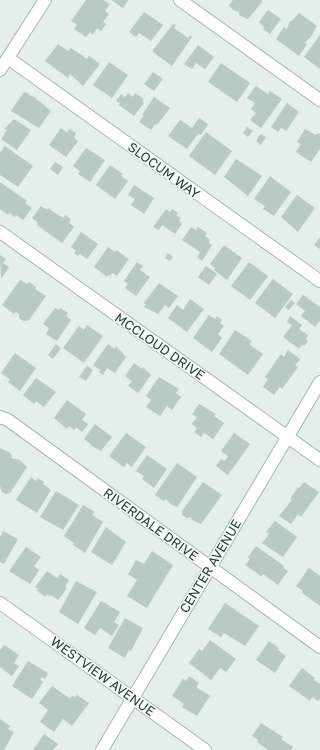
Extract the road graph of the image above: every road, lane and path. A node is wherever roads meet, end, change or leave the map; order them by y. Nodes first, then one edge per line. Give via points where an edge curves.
1 (45, 0) edge
2 (180, 0) edge
3 (8, 58) junction
4 (0, 70) edge
5 (320, 100) edge
6 (0, 232) edge
7 (320, 281) edge
8 (320, 382) edge
9 (0, 417) edge
10 (288, 436) junction
11 (320, 460) edge
12 (209, 566) junction
13 (0, 603) edge
14 (320, 647) edge
15 (133, 697) junction
16 (102, 750) edge
17 (205, 750) edge

1 - 3 street
2 - 5 street
3 - 4 street
3 - 7 street, SLOCUM WAY
6 - 10 street, MCCLOUD DRIVE
8 - 10 street, CENTER AVENUE
9 - 12 street, RIVERDALE DRIVE via 8,420
10 - 11 street, MCCLOUD DRIVE
10 - 12 street, CENTER AVENUE
12 - 14 street, RIVERDALE DRIVE
12 - 15 street, CENTER AVENUE
13 - 15 street, WESTVIEW AVENUE
15 - 16 street, CENTER AVENUE
15 - 17 street, WESTVIEW AVENUE

